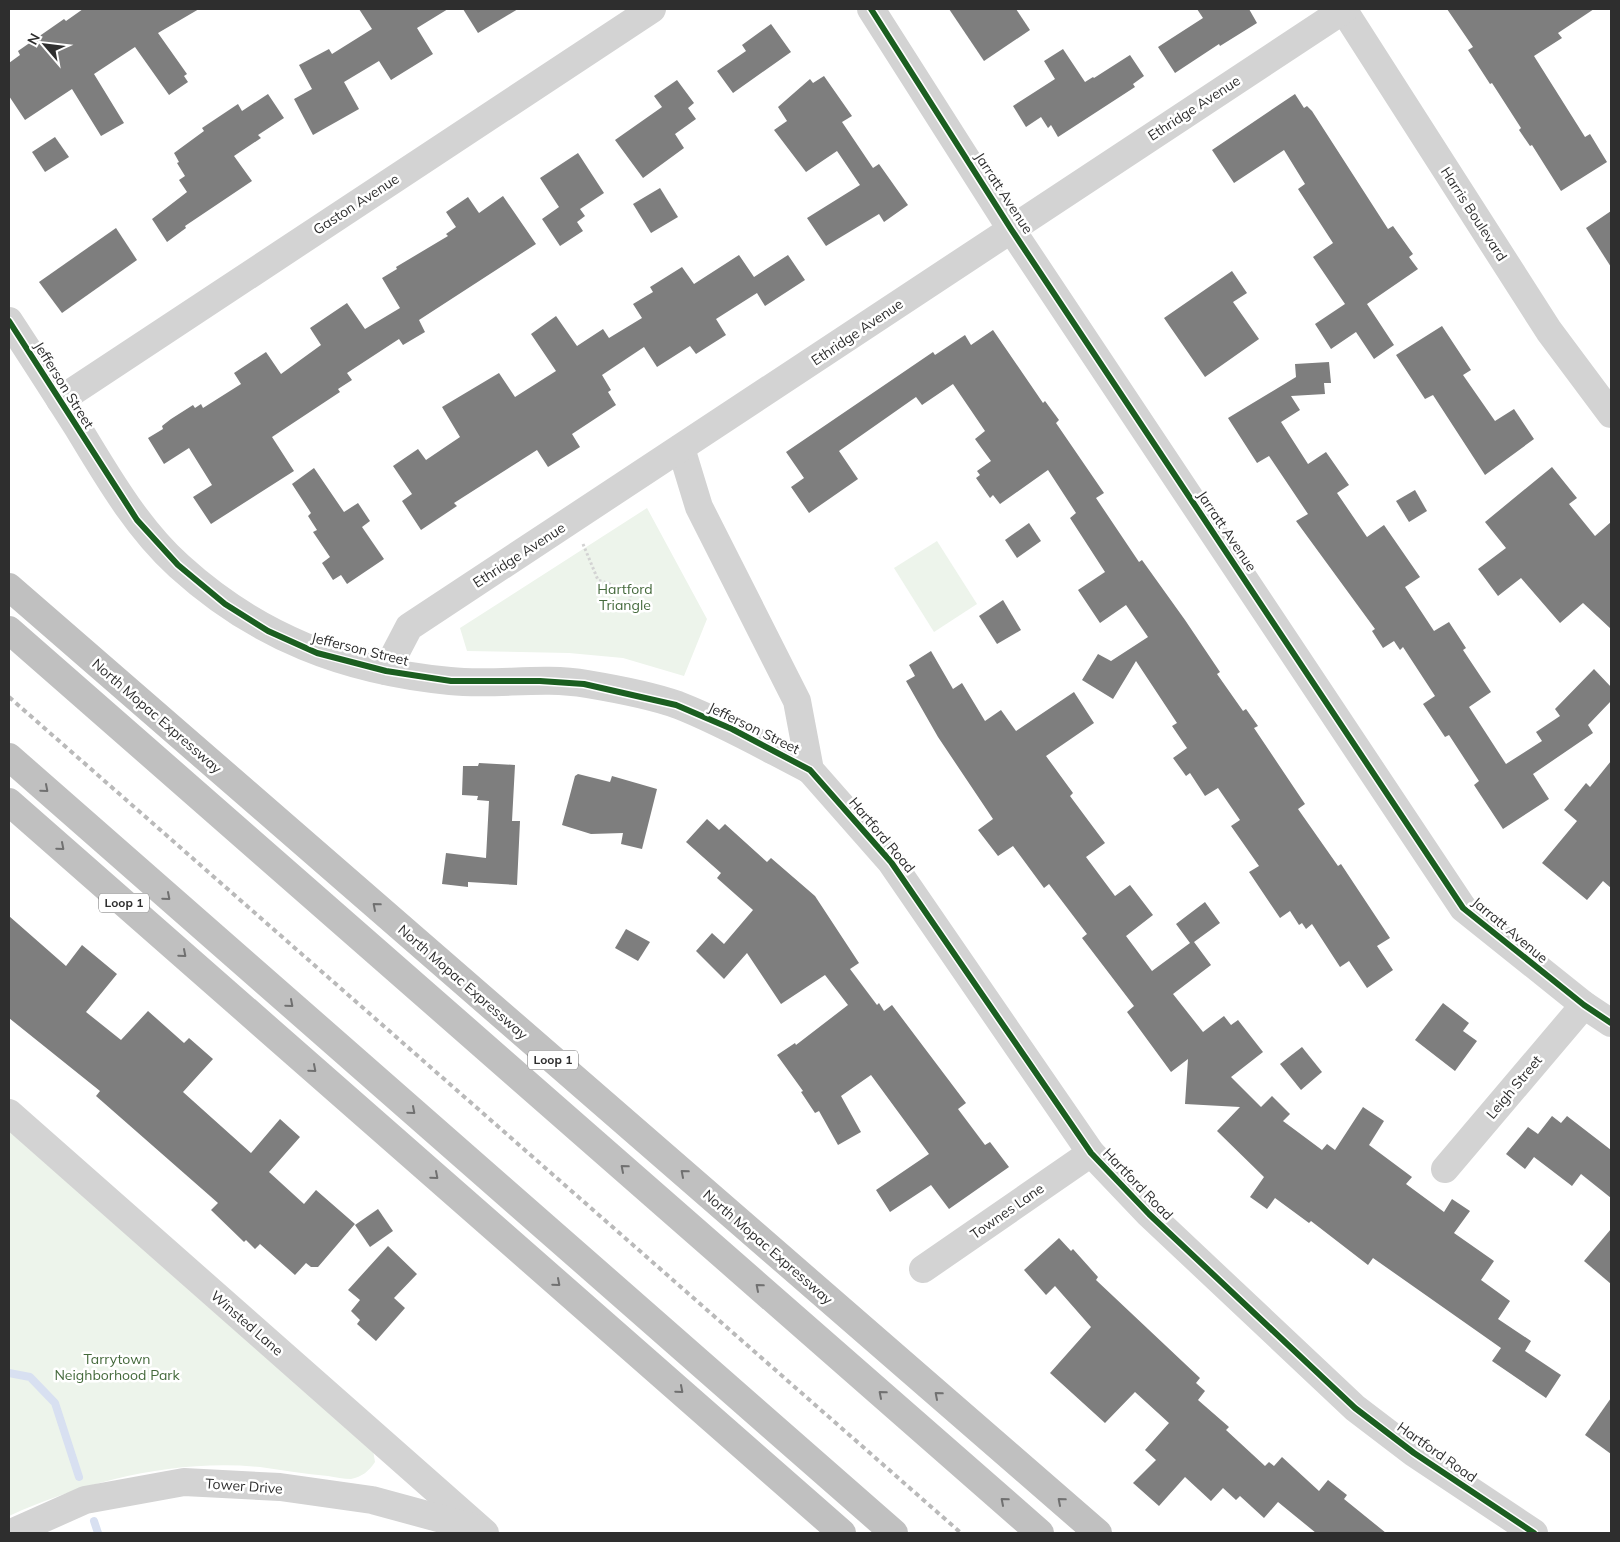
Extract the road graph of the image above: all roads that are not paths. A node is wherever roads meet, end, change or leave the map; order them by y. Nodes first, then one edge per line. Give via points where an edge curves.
1 (652, 9) edge
2 (870, 9) edge
3 (1344, 9) edge
4 (1011, 229) junction
5 (9, 321) edge
6 (60, 400) junction
7 (1611, 414) edge
8 (680, 448) junction
9 (9, 587) edge
10 (9, 630) edge
11 (386, 671) junction
12 (9, 757) edge
13 (810, 770) junction
14 (9, 802) edge
15 (1584, 1005) junction
16 (1611, 1023) edge
17 (9, 1113) edge
18 (1091, 1153) junction
19 (1445, 1169) dead end
20 (923, 1269) dead end
21 (483, 1532) edge
22 (11, 1533) edge
23 (842, 1533) edge
24 (894, 1533) edge
25 (1040, 1533) edge
26 (1098, 1533) edge
27 (1534, 1533) edge

1 - 6 street, Gaston Avenue
2 - 4 street, Jarratt Avenue
3 - 4 street, Ethridge Avenue
3 - 7 street, Harris Boulevard via 1549,330
4 - 8 street, Ethridge Avenue
4 - 15 street, Jarratt Avenue via 1463,908
5 - 6 street, Jefferson Street
6 - 11 street, Jefferson Street via 137,520 184,571 225,604 268,631 317,654
8 - 11 street, Ethridge Avenue via 410,627
8 - 13 street, Hartford Road via 698,507 796,701
26 -> 9 highway, North Mopac Expressway / Loop 1
25 -> 10 highway
11 - 13 street, Jefferson Street via 451,681 540,681 584,684 627,692 676,705 732,729
12 -> 24 highway
13 - 18 street, Hartford Road via 891,862
14 -> 23 highway, Loop 1
15 - 16 street, Jarratt Avenue
15 - 19 street, Leigh Street
17 - 21 street, Winsted Lane
18 - 20 street, Townes Lane
18 - 27 street, Hartford Road via 1149,1214 1355,1408 1414,1453
21 - 22 street, Tower Drive via 372,1500 280,1488 184,1482 85,1500

